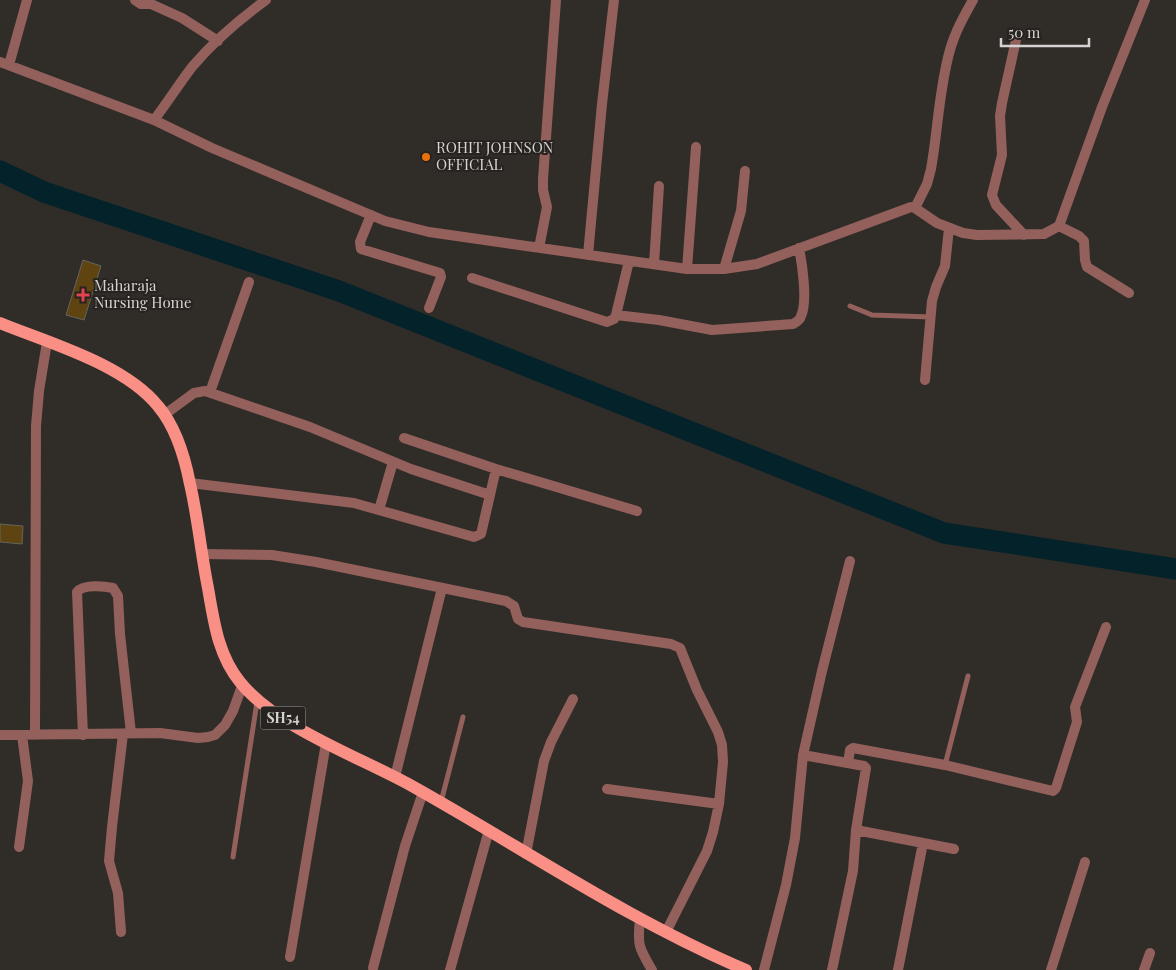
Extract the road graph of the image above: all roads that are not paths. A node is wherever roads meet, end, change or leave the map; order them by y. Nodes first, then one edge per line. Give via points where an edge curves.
1 (27, 0) edge
2 (135, 0) edge
3 (266, 0) edge
4 (556, 0) edge
5 (614, 0) edge
6 (973, 0) edge
7 (1145, 0) edge
8 (1016, 40) dead end
9 (218, 41) junction
10 (4, 64) edge
11 (154, 120) junction
12 (696, 147) dead end
13 (745, 171) dead end
14 (659, 186) dead end
15 (916, 208) junction
16 (370, 215) junction
17 (1059, 226) junction
18 (949, 228) junction
19 (1024, 235) junction
20 (539, 248) junction
21 (799, 248) junction
22 (588, 255) junction
23 (629, 261) junction
24 (654, 264) junction
25 (687, 269) junction
26 (724, 270) junction
27 (472, 278) dead end
28 (250, 282) dead end
29 (1129, 293) dead end
30 (850, 306) dead end
31 (429, 308) dead end
32 (616, 315) junction
33 (931, 317) junction
34 (0, 323) edge
35 (47, 342) junction
36 (924, 380) dead end
37 (210, 392) junction
38 (164, 415) junction
39 (404, 438) dead end
40 (393, 462) junction
41 (496, 469) junction
42 (190, 483) junction
43 (490, 494) junction
44 (379, 510) junction
45 (637, 511) dead end
46 (202, 554) junction
47 (850, 561) dead end
48 (442, 588) junction
49 (1106, 627) dead end
50 (968, 676) dead end
51 (242, 686) junction
52 (573, 698) dead end
53 (257, 699) junction
54 (462, 717) dead end
55 (127, 734) junction
56 (22, 735) junction
57 (35, 735) junction
58 (83, 735) junction
59 (0, 736) edge
60 (326, 743) junction
61 (804, 755) junction
62 (848, 763) junction
63 (945, 765) junction
64 (395, 776) junction
65 (607, 789) dead end
66 (423, 792) junction
67 (441, 802) junction
68 (719, 804) junction
69 (489, 830) junction
70 (856, 830) junction
71 (924, 843) junction
72 (18, 847) dead end
73 (954, 849) dead end
74 (526, 854) junction
75 (233, 857) dead end
76 (1085, 862) dead end
77 (640, 920) junction
78 (121, 932) dead end
79 (666, 932) junction
80 (1150, 953) dead end
81 (290, 957) dead end
82 (373, 968) dead end
83 (649, 969) edge
84 (450, 970) edge
85 (746, 970) edge
86 (764, 970) edge
87 (832, 970) edge
88 (898, 970) edge
89 (1051, 970) edge
90 (1144, 970) edge

1 - 10 street
2 - 9 street via 182,18
3 - 9 street
4 - 20 street via 542,185 547,207
5 - 22 street
6 - 15 street via 950,50 931,169
7 - 17 street
8 - 19 street via 1002,103 1002,155 992,195 996,206
9 - 11 street via 192,67
10 - 11 street
11 - 16 street
12 - 25 street
13 - 26 street via 741,211
14 - 24 street
15 - 18 street
15 - 21 street via 906,208
16 - 20 street via 429,232
16 - 31 street via 360,242 361,249 440,273
17 - 19 street via 1044,234
17 - 29 street via 1084,241 1087,267
18 - 19 street via 977,235
18 - 33 street via 945,266 934,294
20 - 22 street
21 - 26 street via 757,264
21 - 32 street via 803,271 803,311 793,324 712,330
22 - 23 street
23 - 24 street
23 - 32 street
24 - 25 street
25 - 26 street
27 - 32 street via 604,322 612,321
28 - 37 street
30 - 33 lane via 872,315
33 - 36 street
34 - 35 main road, SH54
35 - 38 main road, SH54 via 125,378 146,393
35 - 57 street via 36,426
37 - 38 street via 194,393
37 - 40 street via 310,427
38 - 42 main road, SH54 via 183,456
39 - 41 street
40 - 43 street
40 - 44 street
41 - 43 street
41 - 45 street
42 - 44 street via 354,503
42 - 46 main road, SH54
43 - 44 street via 481,534 474,537
46 - 48 street via 272,556 316,562
46 - 51 main road, SH54 via 222,654
47 - 61 street
48 - 64 street
48 - 68 street via 506,601 514,606 518,619 523,622 680,648 722,745
49 - 63 street via 1075,707 1076,722 1054,791
50 - 63 lane
51 - 53 main road, SH54
51 - 55 street via 233,711 215,735 198,738 160,733
52 - 74 street via 544,761
53 - 60 main road, SH54
53 - 75 lane
54 - 67 lane
55 - 58 street
55 - 58 street via 118,596 113,588 104,586 82,588 78,592
55 - 78 street via 109,860 118,893
56 - 57 street
56 - 59 street
56 - 72 street via 28,781
57 - 58 street
60 - 64 main road, SH54
60 - 81 street
61 - 62 street
61 - 86 street via 795,838
62 - 63 street via 853,748
62 - 70 street via 866,768
64 - 66 main road, SH54
65 - 68 street
66 - 67 main road, SH54
66 - 82 street via 405,846
67 - 69 main road, SH54
68 - 79 street via 707,851
69 - 74 main road, SH54
69 - 84 street
70 - 71 street
70 - 87 street via 850,888
71 - 73 street
71 - 88 street
74 - 77 main road, SH54
76 - 89 street
77 - 79 main road, SH54
77 - 83 street via 640,949
79 - 85 main road, SH54
80 - 90 street

